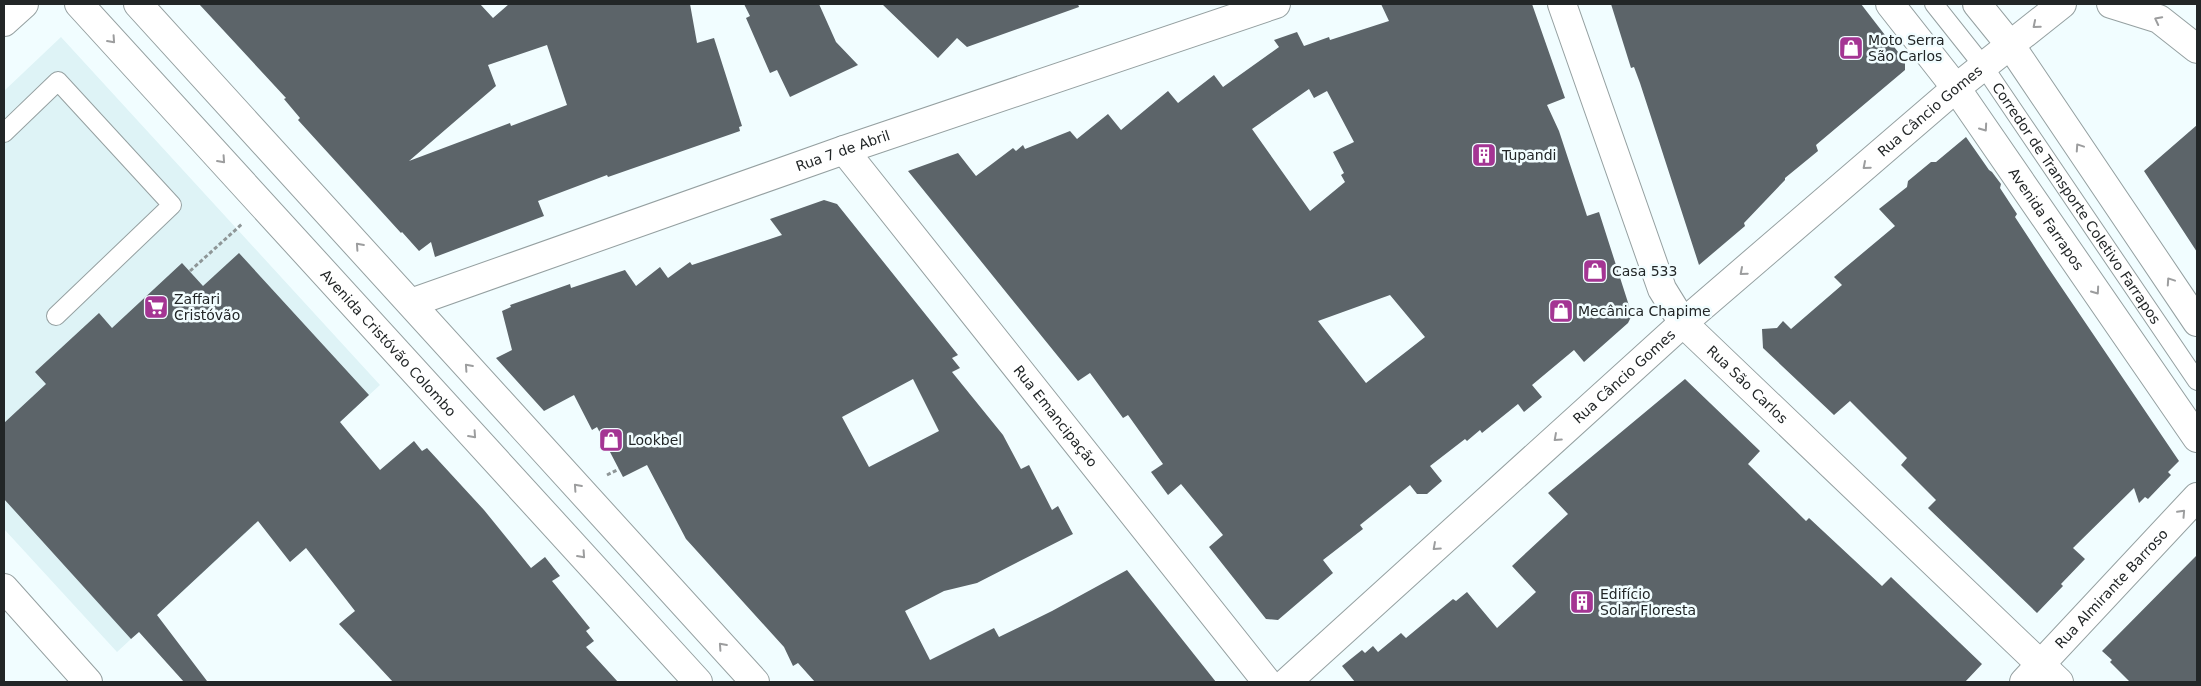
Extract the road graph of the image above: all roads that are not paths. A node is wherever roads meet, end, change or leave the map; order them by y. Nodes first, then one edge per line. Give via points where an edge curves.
1 (24, 4) edge
2 (80, 4) edge
3 (138, 4) edge
4 (1276, 4) edge
5 (1562, 4) edge
6 (1890, 4) edge
7 (1934, 4) edge
8 (1977, 4) edge
9 (2062, 4) edge
10 (2111, 4) edge
11 (4, 22) edge
12 (2011, 46) junction
13 (2197, 48) edge
14 (1984, 67) junction
15 (1956, 88) junction
16 (4, 133) edge
17 (844, 150) junction
18 (411, 303) junction
19 (56, 316) dead end
20 (2197, 322) edge
21 (1683, 323) junction
22 (2197, 381) edge
23 (2197, 438) edge
24 (2197, 497) edge
25 (4, 588) edge
26 (2042, 676) edge
27 (88, 682) edge
28 (698, 682) edge
29 (754, 682) edge
30 (1268, 682) edge
31 (1287, 682) edge

1 - 11 street
2 -> 28 street, Avenida Cristóvão Colombo
18 -> 3 street
4 - 17 street, Rua 7 de Abril
5 - 21 street, Rua São Carlos via 1662,289
6 - 15 street, Avenida Farrapos
7 - 14 lane, Corredor de Transporte Coletivo Farrapos
8 - 12 street
9 -> 12 street, Rua Câncio Gomes
13 -> 10 street via 2159,19
12 - 14 street, Rua Câncio Gomes
20 -> 12 street
14 - 15 street, Rua Câncio Gomes
14 - 22 lane, Corredor de Transporte Coletivo Farrapos
15 -> 21 street, Rua Câncio Gomes
15 -> 23 street, Avenida Farrapos
16 - 19 lane via 58,81 172,205
17 - 18 street, Rua 7 de Abril
17 - 30 street, Rua Emancipação
29 -> 18 street
21 - 26 street, Rua São Carlos
21 -> 31 street, Rua Câncio Gomes
26 -> 24 street, Rua Almirante Barroso
25 - 27 street

